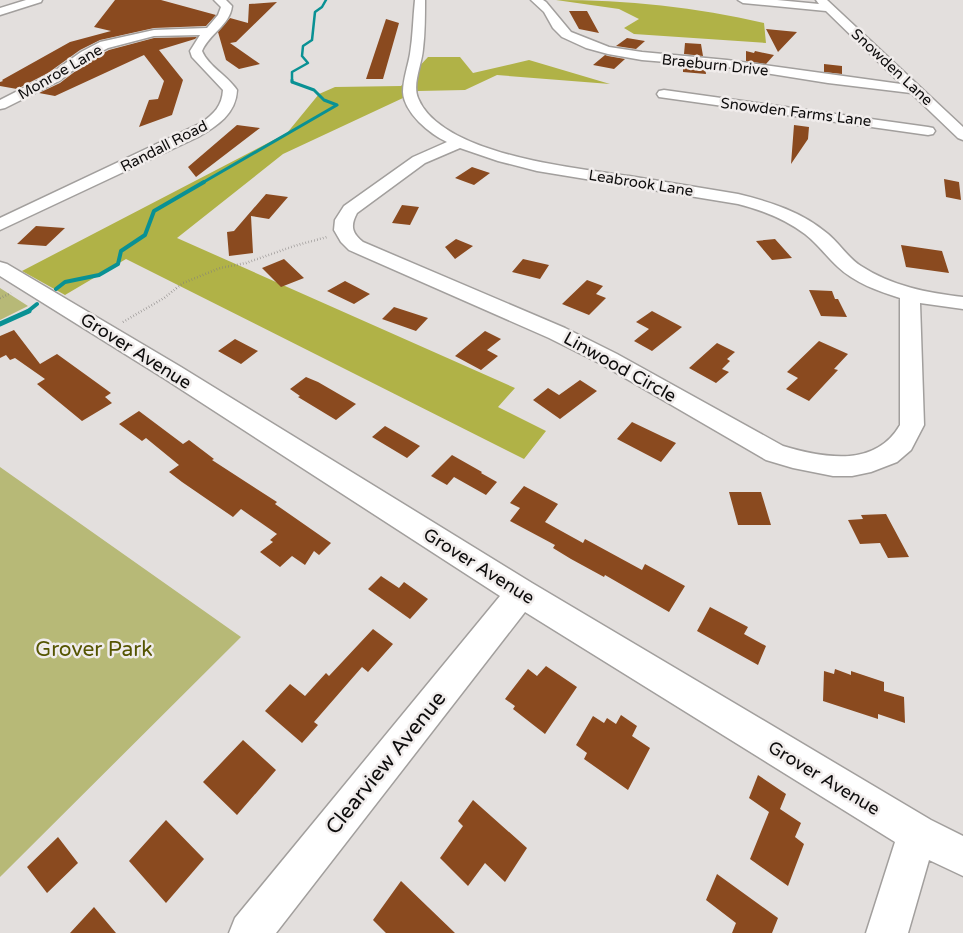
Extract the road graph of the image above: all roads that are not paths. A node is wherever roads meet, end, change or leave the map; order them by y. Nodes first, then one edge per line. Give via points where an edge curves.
1 (37, 0) edge
2 (219, 0) edge
3 (420, 0) edge
4 (536, 0) edge
5 (743, 0) edge
6 (825, 4) edge
7 (0, 12) edge
8 (209, 30) junction
9 (915, 88) junction
10 (664, 94) dead end
11 (0, 105) edge
12 (960, 130) edge
13 (928, 131) dead end
14 (460, 142) junction
15 (0, 224) edge
16 (0, 268) edge
17 (910, 295) junction
18 (963, 303) edge
19 (521, 593) junction
20 (916, 834) junction
21 (963, 856) edge
22 (250, 933) edge
23 (887, 933) edge

1 - 7 street
2 - 8 street, Randall Road via 227,10
3 - 14 street, Leabrook Lane via 418,48 410,92 416,108 433,126
4 - 9 street, Braeburn Drive via 550,11 562,32 613,52
5 - 6 street
6 - 9 street, Snowden Lane
8 - 11 street, Monroe Lane via 154,33 104,45 54,78
8 - 15 street, Randall Road via 198,44 197,56 226,83 230,97 216,119 193,134
9 - 12 street, Snowden Lane
10 - 13 street, Snowden Farms Lane
14 - 17 street, Leabrook Lane via 532,166 766,206 810,228 853,270
14 - 17 street, Linwood Circle via 418,160 350,210 342,226 348,239 356,246 557,333 775,453 798,461 844,466 864,464 883,458 908,437 912,425
16 - 19 street, Grover Avenue
17 - 18 street, Leabrook Lane
19 - 20 street, Grover Avenue
19 - 22 street, Clearview Avenue
20 - 21 street, Grover Avenue
20 - 23 street

